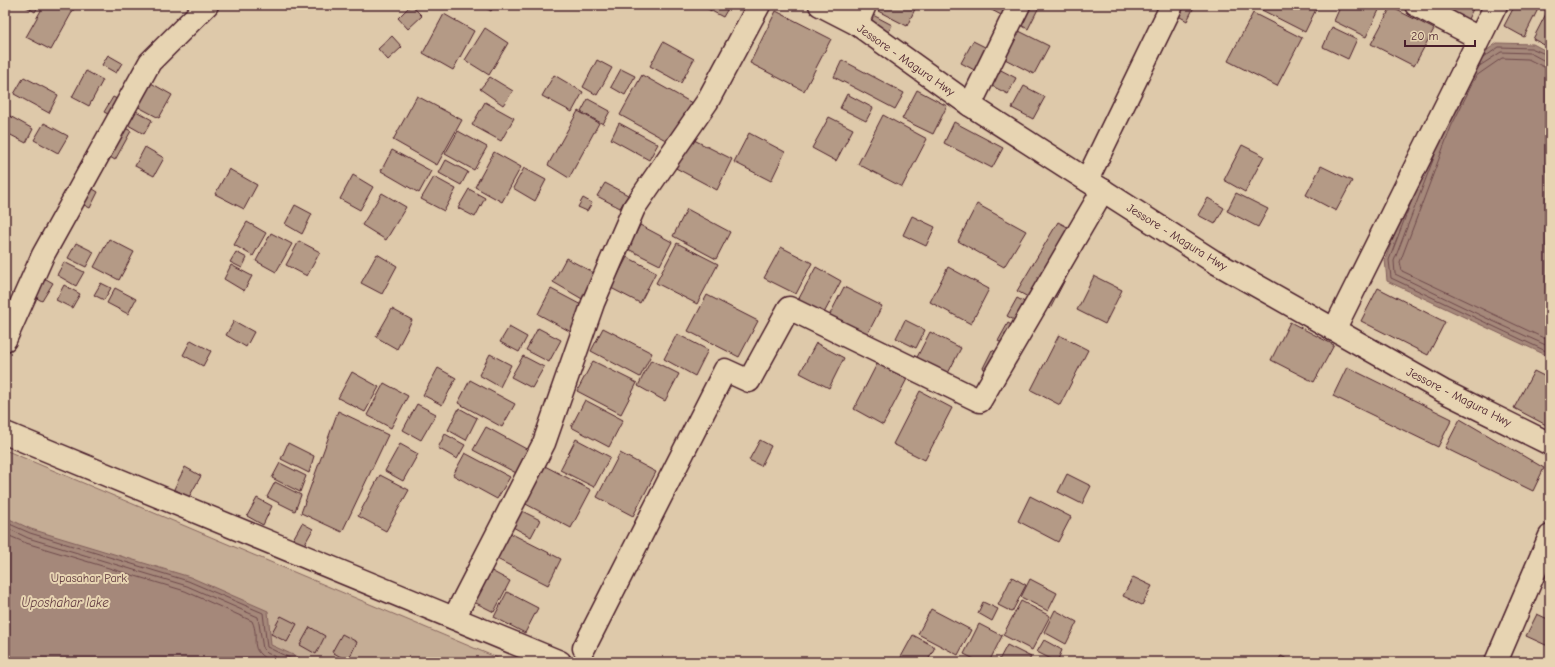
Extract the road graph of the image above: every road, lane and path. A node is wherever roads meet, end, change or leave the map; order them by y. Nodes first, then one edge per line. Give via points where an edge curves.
1 (207, 5) edge
2 (759, 5) edge
3 (820, 5) edge
4 (1019, 5) edge
5 (1172, 5) edge
6 (1416, 5) edge
7 (1496, 5) edge
8 (861, 15) edge
9 (1479, 38) junction
10 (970, 105) junction
11 (1095, 185) junction
12 (1334, 330) junction
13 (5, 340) edge
14 (5, 433) edge
15 (1550, 444) edge
16 (1550, 536) edge
17 (454, 618) junction
18 (584, 648) dead end
19 (560, 662) edge
20 (1496, 662) edge

1 - 13 main road via 150,62 43,255
2 - 17 main road via 707,102 634,208 593,303 544,442
3 - 8 main road, Jessore - Magura Hwy
4 - 10 main road
5 - 11 main road
6 - 9 main road
7 - 9 main road
8 - 10 main road, Jessore - Magura Hwy
9 - 12 main road
10 - 11 main road, Jessore - Magura Hwy
11 - 12 main road, Jessore - Magura Hwy via 1213,261
11 - 18 main road via 980,400 789,308 749,381 726,370
12 - 15 main road, Jessore - Magura Hwy
14 - 17 main road
16 - 20 main road
17 - 19 main road

